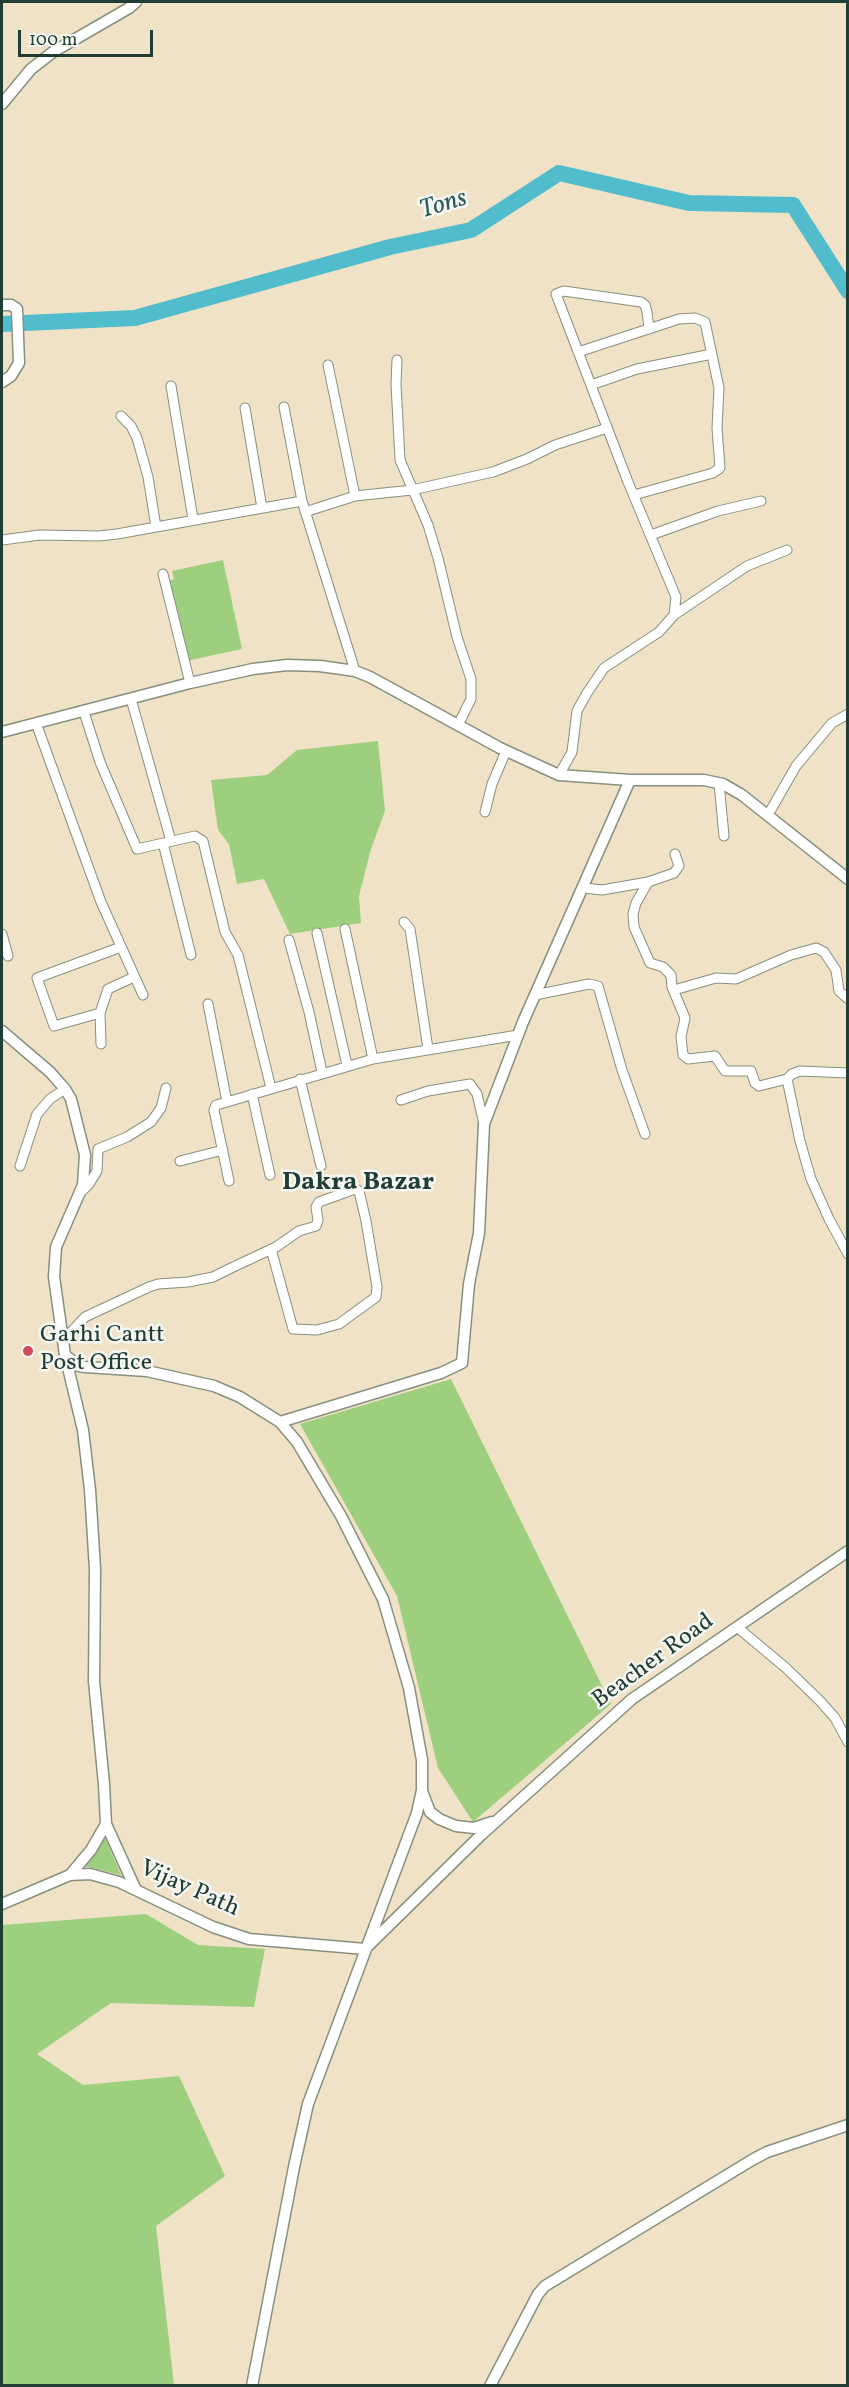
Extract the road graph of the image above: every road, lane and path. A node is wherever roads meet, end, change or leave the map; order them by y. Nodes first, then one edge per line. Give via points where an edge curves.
1 (136, 2) edge
2 (2, 104) edge
3 (2, 305) edge
4 (649, 330) junction
5 (578, 352) junction
6 (712, 354) junction
7 (397, 360) dead end
8 (328, 365) dead end
9 (2, 382) edge
10 (591, 385) junction
11 (171, 386) dead end
12 (284, 407) dead end
13 (245, 408) dead end
14 (121, 416) dead end
15 (607, 428) junction
16 (412, 490) junction
17 (634, 495) junction
18 (355, 496) junction
19 (302, 501) junction
20 (761, 501) dead end
21 (262, 508) junction
22 (305, 512) junction
23 (193, 519) junction
24 (156, 527) junction
25 (651, 535) junction
26 (2, 540) edge
27 (787, 550) dead end
28 (163, 574) dead end
29 (674, 615) junction
30 (355, 672) junction
31 (190, 683) junction
32 (131, 699) junction
33 (84, 712) junction
34 (848, 714) edge
35 (36, 723) junction
36 (458, 725) junction
37 (2, 732) edge
38 (506, 750) junction
39 (559, 775) junction
40 (630, 780) junction
41 (719, 783) junction
42 (485, 812) dead end
43 (768, 815) junction
44 (724, 836) dead end
45 (167, 842) junction
46 (675, 854) dead end
47 (848, 879) edge
48 (648, 882) junction
49 (584, 888) junction
50 (404, 922) dead end
51 (345, 929) dead end
52 (317, 933) dead end
53 (2, 934) edge
54 (289, 940) dead end
55 (121, 946) junction
56 (191, 955) dead end
57 (8, 956) dead end
58 (134, 977) junction
59 (674, 990) junction
60 (142, 995) dead end
61 (535, 995) junction
62 (848, 999) edge
63 (208, 1004) dead end
64 (100, 1013) junction
65 (2, 1031) edge
66 (518, 1035) junction
67 (101, 1044) dead end
68 (428, 1049) junction
69 (374, 1059) junction
70 (346, 1065) junction
71 (322, 1072) junction
72 (848, 1073) edge
73 (300, 1079) junction
74 (787, 1079) junction
75 (166, 1088) dead end
76 (271, 1088) junction
77 (65, 1089) junction
78 (252, 1094) junction
79 (401, 1100) dead end
80 (226, 1102) junction
81 (484, 1124) junction
82 (645, 1134) dead end
83 (222, 1150) junction
84 (180, 1161) dead end
85 (20, 1166) dead end
86 (321, 1166) dead end
87 (270, 1175) dead end
88 (229, 1181) dead end
89 (79, 1195) junction
90 (271, 1249) junction
91 (848, 1254) edge
92 (63, 1341) junction
93 (65, 1355) junction
94 (280, 1422) junction
95 (848, 1551) edge
96 (737, 1627) junction
97 (848, 1742) edge
98 (422, 1790) junction
99 (496, 1821) junction
100 (106, 1824) junction
101 (70, 1875) junction
102 (136, 1890) junction
103 (2, 1904) edge
104 (365, 1949) junction
105 (848, 2125) edge
106 (252, 2385) edge
107 (490, 2385) edge

1 - 2 street via 30,69
3 - 9 street via 15,307 18,313 20,363
4 - 5 street
4 - 5 street via 645,305 641,302 558,292 557,299
4 - 6 street via 688,318 700,320 705,322
5 - 10 street
6 - 10 street via 637,369
6 - 17 street via 720,388 720,468
7 - 16 street via 400,460
8 - 18 street
10 - 15 street
11 - 23 street
12 - 19 street
13 - 21 street
14 - 24 street via 137,438
15 - 16 street via 493,472
15 - 17 street
16 - 18 street
16 - 36 street via 431,536 471,679 471,699
17 - 25 street
18 - 22 street
19 - 21 street
19 - 22 street
20 - 25 street via 718,511
21 - 23 street
22 - 30 street
23 - 24 street
24 - 26 street via 99,536 40,535
25 - 29 street via 675,590
27 - 29 street via 747,566
28 - 31 street
29 - 39 street via 652,638 604,668 577,711 572,752
30 - 31 street via 287,665
30 - 36 street
31 - 32 street
32 - 33 street
32 - 45 street
33 - 35 street
33 - 45 street via 134,845 143,849
34 - 43 street via 832,723 796,766
35 - 37 street
35 - 55 street via 101,902
36 - 38 street
38 - 39 street
38 - 42 street
39 - 40 street
40 - 41 street
40 - 49 street
41 - 43 street
41 - 44 street
43 - 47 street
45 - 56 street
45 - 76 street via 195,836 205,845 225,932 238,955
46 - 48 street via 677,872
48 - 49 street via 602,890
48 - 59 street via 636,903 634,927 650,963 668,970
49 - 61 street
50 - 68 street via 410,928
51 - 69 street
52 - 70 street
53 - 57 street
54 - 71 street
55 - 58 street
55 - 64 street via 37,978 54,1026
58 - 60 street
58 - 64 street via 108,989
59 - 62 street via 716,978 736,979 816,948 824,952 836,970 839,991
59 - 74 street via 685,1018 681,1037 685,1057 715,1056 725,1071 751,1071 759,1086
61 - 66 street
61 - 82 street via 589,984 598,986
63 - 80 street
64 - 67 street
65 - 77 street
66 - 68 street
66 - 81 street
68 - 69 street
69 - 70 street
70 - 71 street
71 - 73 street
72 - 74 street via 800,1071
73 - 76 street
73 - 86 street
74 - 91 street via 811,1179
75 - 89 street via 161,1108 151,1122 98,1149 97,1171
76 - 78 street
77 - 85 street via 37,1114
77 - 89 street via 85,1155
78 - 80 street
78 - 87 street
79 - 81 street via 428,1090 470,1084 477,1094
80 - 83 street via 216,1105 214,1110
81 - 94 street via 479,1233 469,1284 462,1363
83 - 84 street
83 - 88 street
89 - 92 street via 56,1247 54,1277
90 - 90 street via 299,1230 316,1226 319,1202 357,1189 366,1221 376,1297 339,1324 317,1330 293,1329
90 - 92 street via 213,1277 149,1287 85,1317
92 - 93 street
93 - 94 street via 79,1366 147,1371 214,1386
93 - 100 street via 83,1430 90,1490 95,1569 94,1681
94 - 98 street via 297,1442 341,1516 383,1599 409,1688 422,1760
95 - 96 street, Beacher Road
96 - 97 street via 820,1701
96 - 99 street, Beacher Road via 632,1699
98 - 99 street via 430,1812 439,1819 474,1828
98 - 104 street via 417,1813
99 - 104 street, Beacher Road
100 - 101 street
100 - 102 street
101 - 102 street, Vijay Path via 90,1874
101 - 103 street, Vijay Path
102 - 104 street, Vijay Path via 213,1927 249,1939
104 - 106 street via 308,2104
105 - 107 street via 752,2160 545,2286

